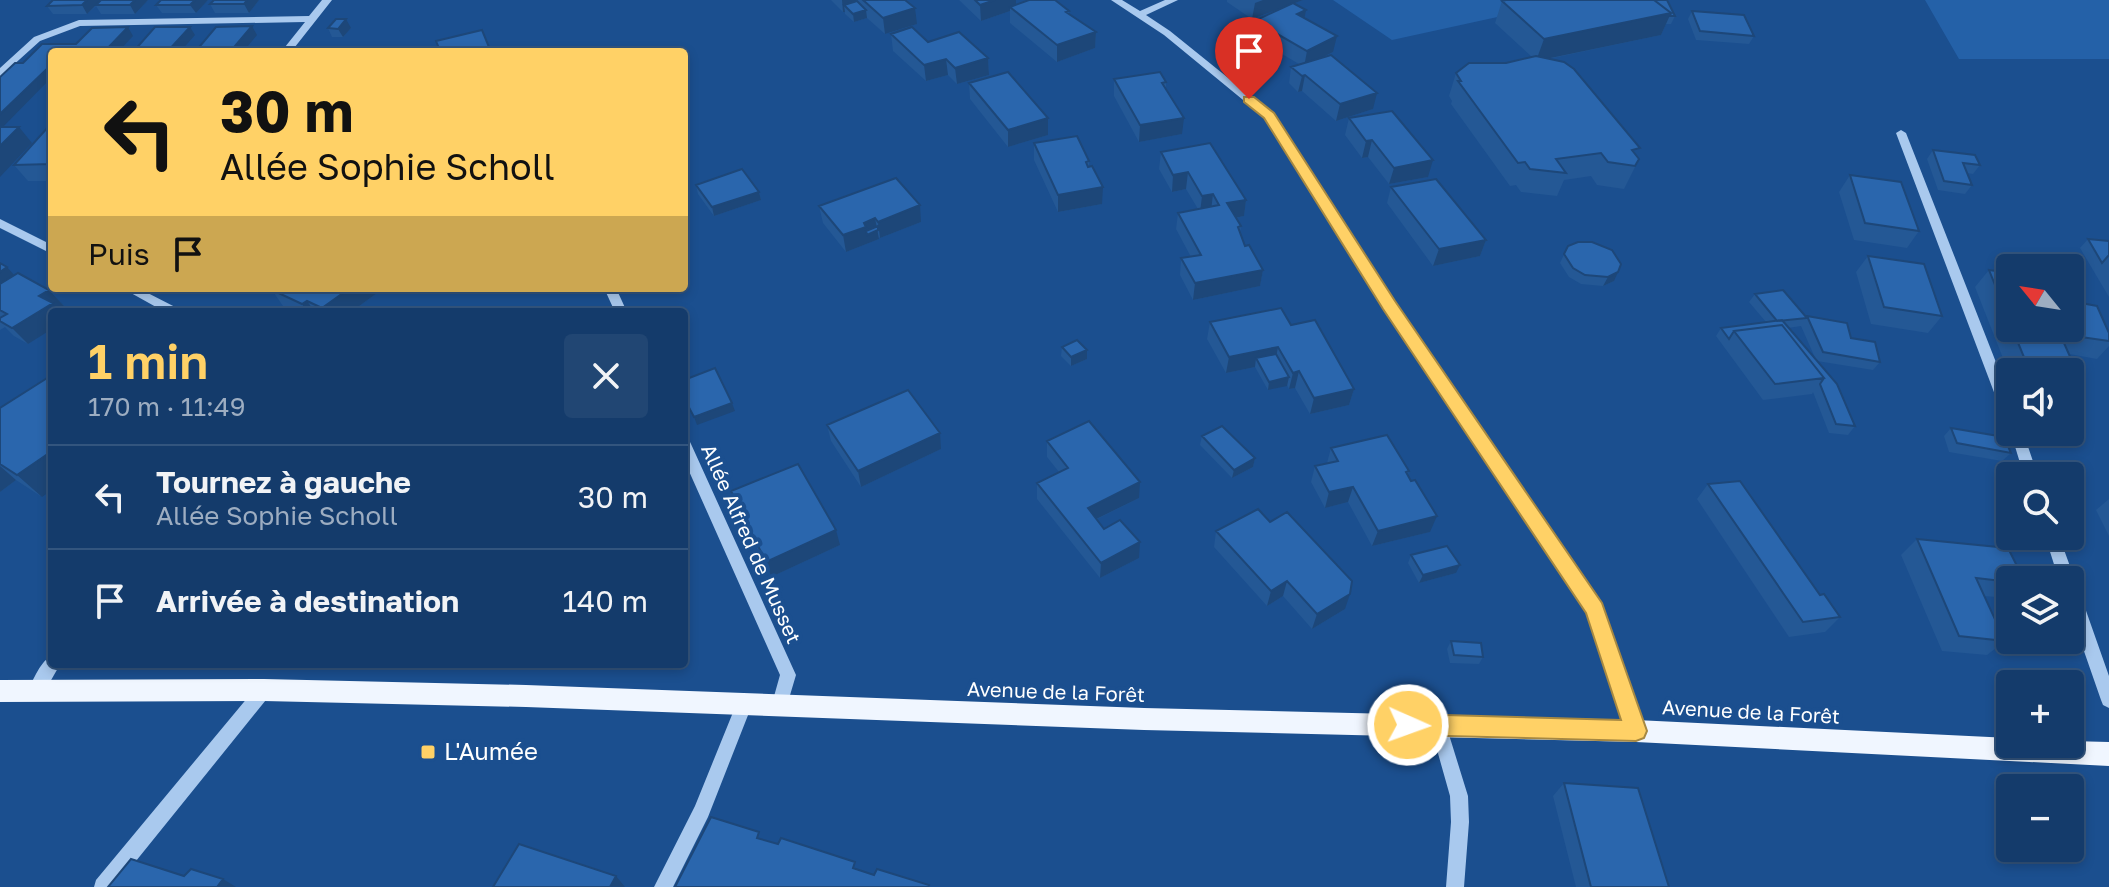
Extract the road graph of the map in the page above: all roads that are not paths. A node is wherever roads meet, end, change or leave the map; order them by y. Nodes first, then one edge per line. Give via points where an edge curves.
1 (327, 0) edge
2 (1116, 0) edge
3 (1173, 0) edge
4 (1139, 15) junction
5 (311, 19) junction
6 (289, 48) edge
7 (0, 74) edge
8 (1901, 133) dead end
9 (0, 223) edge
10 (48, 248) edge
11 (136, 292) edge
12 (167, 308) edge
13 (1996, 380) edge
14 (688, 453) edge
15 (2084, 628) edge
16 (49, 668) edge
17 (264, 690) junction
18 (0, 691) edge
19 (36, 691) junction
20 (2109, 700) edge
21 (744, 705) junction
22 (779, 707) junction
23 (1438, 725) junction
24 (1636, 731) junction
25 (2109, 754) edge
26 (103, 887) edge
27 (663, 887) edge
28 (1455, 887) edge

1 - 5 street
2 - 4 street
3 - 4 street
4 - 24 street via 1269,116 1389,305 1595,609
5 - 6 street
5 - 7 street via 79,23 37,39
8 - 13 street
9 - 10 street
11 - 12 street
14 - 22 street, Allée Alfred de Musset via 788,675
15 - 20 street
16 - 19 street
17 - 19 main road, Avenue de la Forêt
17 - 21 main road, Avenue de la Forêt
17 - 26 street
18 - 19 main road, Avenue de la Forêt
21 - 22 main road, Avenue de la Forêt
21 - 27 street via 702,811
22 - 23 main road, Avenue de la Forêt
23 - 24 main road, Avenue de la Forêt
23 - 28 street via 1459,796
24 - 25 main road, Avenue de la Forêt

